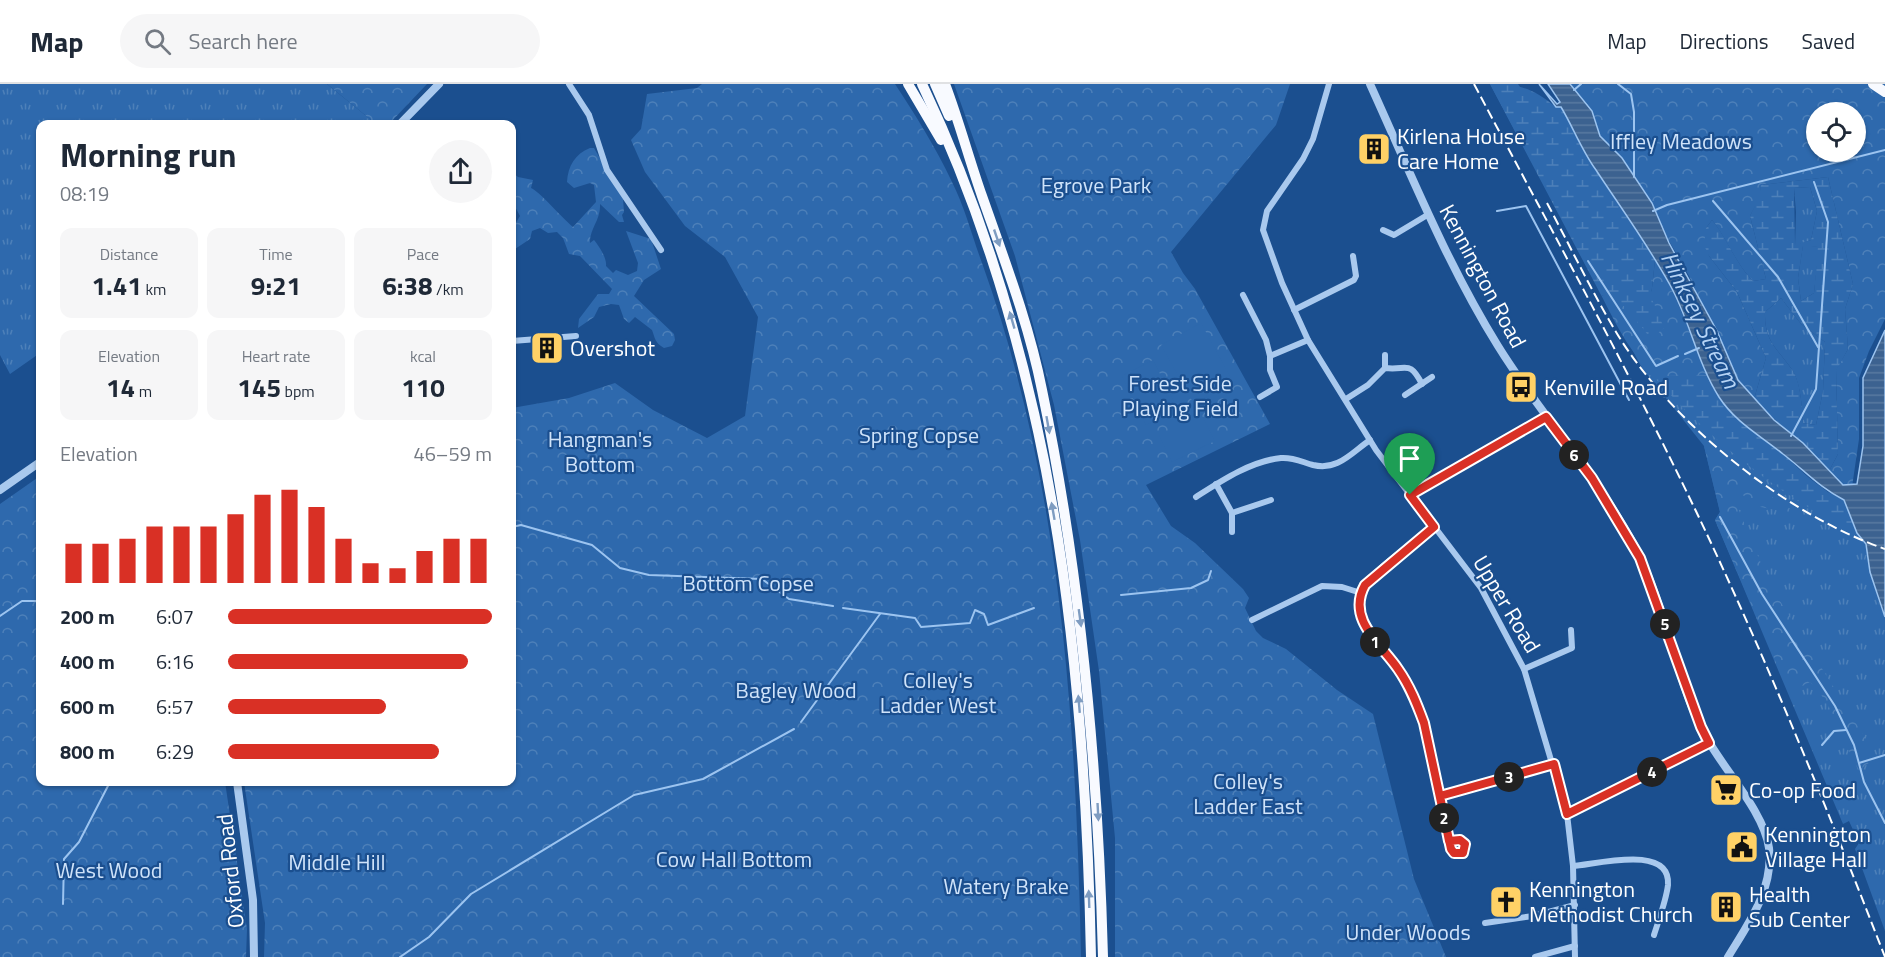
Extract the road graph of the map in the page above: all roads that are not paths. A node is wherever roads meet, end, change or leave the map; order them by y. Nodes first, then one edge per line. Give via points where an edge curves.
1 (440, 84) edge
2 (569, 84) edge
3 (908, 84) edge
4 (922, 84) edge
5 (934, 84) edge
6 (945, 84) edge
7 (1329, 84) edge
8 (1370, 84) edge
9 (1873, 84) edge
10 (1885, 92) edge
11 (404, 120) edge
12 (978, 182) junction
13 (966, 184) junction
14 (1430, 214) junction
15 (1383, 230) dead end
16 (661, 250) dead end
17 (1353, 256) dead end
18 (1243, 296) dead end
19 (1294, 310) junction
20 (576, 336) dead end
21 (1308, 340) junction
22 (516, 341) edge
23 (1385, 355) dead end
24 (1270, 356) junction
25 (1385, 368) junction
26 (1432, 377) dead end
27 (1422, 384) junction
28 (1405, 395) dead end
29 (1260, 397) dead end
30 (1346, 399) junction
31 (1546, 417) junction
32 (1370, 440) junction
33 (36, 465) edge
34 (1216, 484) junction
35 (0, 490) edge
36 (1410, 495) junction
37 (1196, 497) dead end
38 (1271, 500) dead end
39 (1232, 513) junction
40 (1434, 527) junction
41 (1232, 532) dead end
42 (1360, 593) junction
43 (1252, 620) dead end
44 (1572, 630) dead end
45 (1524, 669) junction
46 (1709, 743) junction
47 (1554, 764) junction
48 (238, 786) edge
49 (1440, 796) junction
50 (1567, 814) junction
51 (1449, 841) dead end
52 (1573, 866) junction
53 (1575, 905) junction
54 (1485, 923) dead end
55 (1654, 935) dead end
56 (1575, 946) junction
57 (254, 957) edge
58 (1091, 957) edge
59 (1102, 957) edge
60 (1535, 957) edge
61 (1575, 957) edge
62 (1728, 957) edge

1 - 11 street
2 - 16 street via 589,115 607,170
3 - 13 highway
4 - 13 highway
5 - 12 highway
6 - 12 highway
7 - 19 street, Upper Road via 1308,149 1263,219 1273,260
8 - 14 street, Kennington Road
9 - 10 highway
12 -> 59 highway via 1013,284 1042,389 1072,564 1091,717
58 -> 13 highway via 1080,706 1062,565 1031,391 995,264
14 - 15 street via 1394,235
14 - 31 street, Kennington Road via 1481,319
17 - 19 street via 1354,280
18 - 24 street
19 - 21 street, Upper Road
20 - 22 street
21 - 24 street
21 - 30 street, Upper Road
23 - 25 street
24 - 29 street via 1270,370 1277,387
25 - 27 street via 1409,367
25 - 30 street
26 - 27 street
27 - 28 street
30 - 32 street, Upper Road
31 - 36 street
31 - 46 street, Kennington Road via 1592,478 1640,558
32 - 34 street via 1344,462 1332,466 1281,458
32 - 36 street, Upper Road
33 - 35 street
34 - 37 street
34 - 39 street
36 - 40 street, Upper Road
38 - 39 street
39 - 41 street
40 - 42 street via 1372,577
40 - 45 street, Upper Road via 1481,588
42 - 43 street via 1322,586
42 - 49 street via 1365,626 1397,668 1417,703
44 - 45 street via 1572,648
45 - 47 street, Upper Road
46 - 50 street
46 - 62 street, Kennington Road via 1761,820 1769,845 1770,863 1759,904
47 - 49 street
47 - 50 street, Upper Road
48 - 57 street, Oxford Road via 253,900
49 - 51 street
50 - 52 street, Upper Road
52 - 53 street, Upper Road
52 - 55 street via 1644,859 1661,864 1668,884
53 - 54 street
53 - 56 street, Upper Road
56 - 60 street
56 - 61 street, Upper Road

